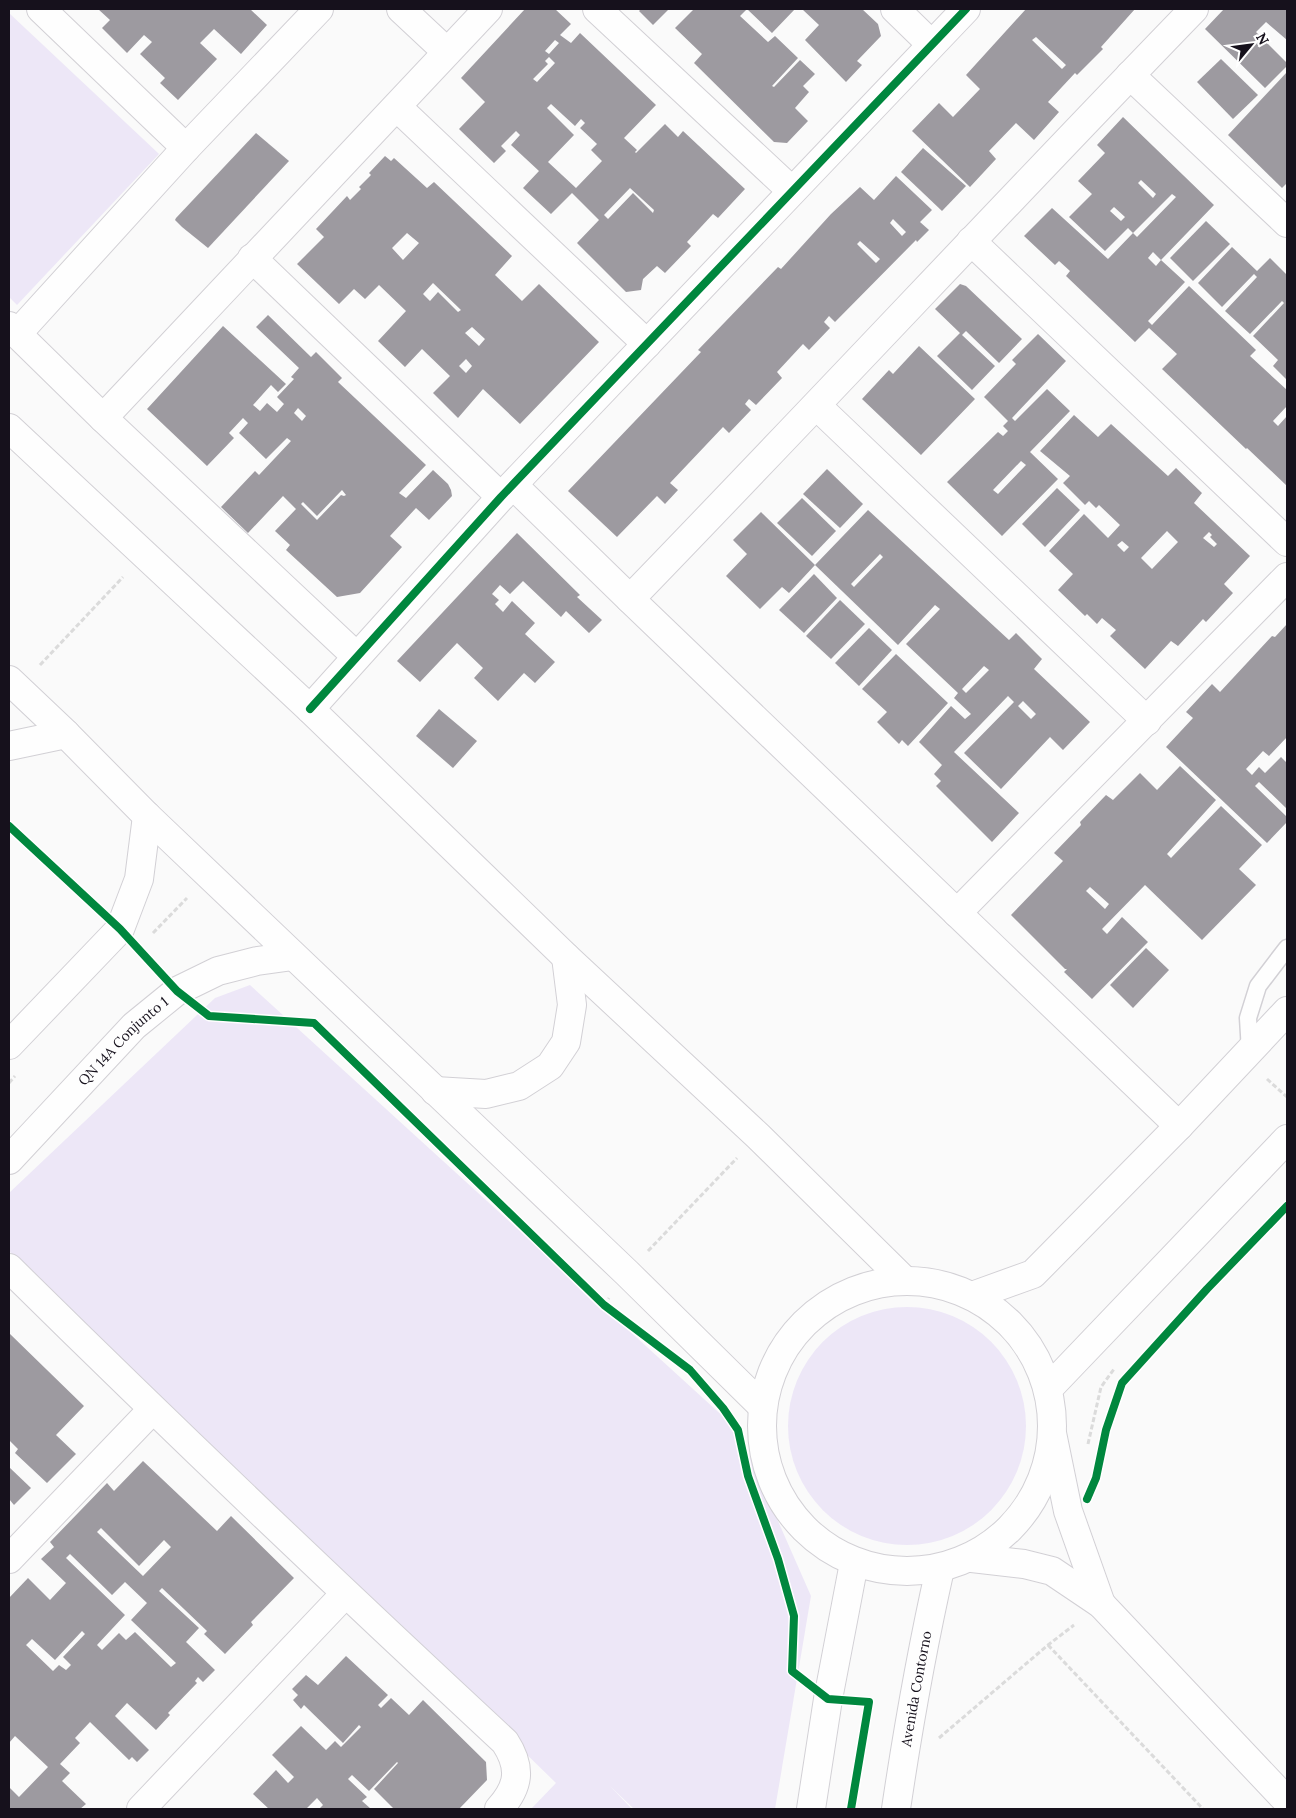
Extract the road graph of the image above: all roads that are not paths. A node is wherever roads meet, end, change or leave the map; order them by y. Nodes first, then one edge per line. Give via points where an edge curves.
1 (41, 9) edge
2 (319, 9) edge
3 (401, 9) edge
4 (488, 9) edge
5 (597, 9) edge
6 (895, 9) edge
7 (966, 9) edge
8 (1194, 9) edge
9 (931, 44) junction
10 (447, 52) junction
11 (1130, 75) junction
12 (397, 107) junction
13 (186, 148) junction
14 (792, 191) junction
15 (1287, 223) edge
16 (971, 241) junction
17 (252, 258) junction
18 (13, 330) edge
19 (647, 344) junction
20 (817, 406) junction
21 (102, 418) junction
22 (9, 428) edge
23 (507, 491) junction
24 (1287, 542) edge
25 (1287, 577) edge
26 (630, 600) junction
27 (356, 656) junction
28 (13, 685) edge
29 (310, 709) junction
30 (1147, 722) junction
31 (66, 734) junction
32 (9, 746) edge
33 (147, 816) junction
34 (958, 913) junction
35 (1287, 948) edge
36 (293, 956) junction
37 (566, 957) junction
38 (1287, 1011) edge
39 (9, 1045) edge
40 (1250, 1051) junction
41 (434, 1090) junction
42 (1179, 1126) junction
43 (1287, 1139) edge
44 (9, 1160) edge
45 (9, 1268) edge
46 (904, 1280) junction
47 (972, 1296) junction
48 (1048, 1390) junction
49 (762, 1406) junction
50 (152, 1410) junction
51 (1052, 1433) junction
52 (972, 1558) junction
53 (9, 1559) edge
54 (854, 1563) junction
55 (940, 1569) junction
56 (345, 1594) junction
57 (1101, 1604) junction
58 (1287, 1802) edge
59 (141, 1809) edge
60 (499, 1809) edge
61 (811, 1809) edge
62 (896, 1809) edge

1 - 13 street
2 - 13 street
3 - 10 street
4 - 10 street
5 - 14 street
6 - 9 street
7 - 9 street
8 - 11 street
9 - 14 street
10 - 12 street
11 - 15 street
11 - 16 street
12 - 17 street
12 - 19 street
13 - 18 street
14 - 19 street
16 - 20 street
16 - 24 street
17 - 21 street
17 - 23 street
18 - 21 street
19 - 23 street
20 - 26 street
20 - 30 street
21 - 27 street
22 - 29 street
23 - 26 street
23 - 27 street
25 - 30 street
26 - 34 street
27 - 29 street
28 - 31 street
29 - 37 street
30 - 34 street
31 - 32 street
31 - 33 street
33 - 36 street
33 - 39 street via 139,879 120,929
34 - 42 street
35 - 40 lane via 1258,986 1248,1018
36 - 41 street
36 - 44 street, QN 14A Conjunto 1 via 218,971 177,991 134,1026
37 - 41 street via 572,1006 566,1042 550,1066 519,1086 486,1094
37 - 46 street via 758,1136
38 - 40 street
40 - 42 street
41 - 49 street
42 - 47 street via 1033,1274
43 - 48 street
45 - 50 street
46 - 47 street via 939,1284
46 - 49 street via 863,1287 826,1304 807,1320 795,1331 773,1366
47 - 48 street via 1001,1316 1030,1349
48 - 51 street
49 - 54 street via 768,1471 800,1526
50 - 53 street
50 - 56 street
51 - 52 street via 1045,1472 1029,1507 1004,1536
51 - 57 street via 1068,1511
52 - 55 street
52 - 57 street via 1024,1564 1052,1572
54 - 55 street via 896,1573
54 - 61 street
55 - 62 street, Avenida Contorno via 922,1649
56 - 59 street
56 - 60 street via 505,1742 516,1766 516,1785
57 - 58 street

